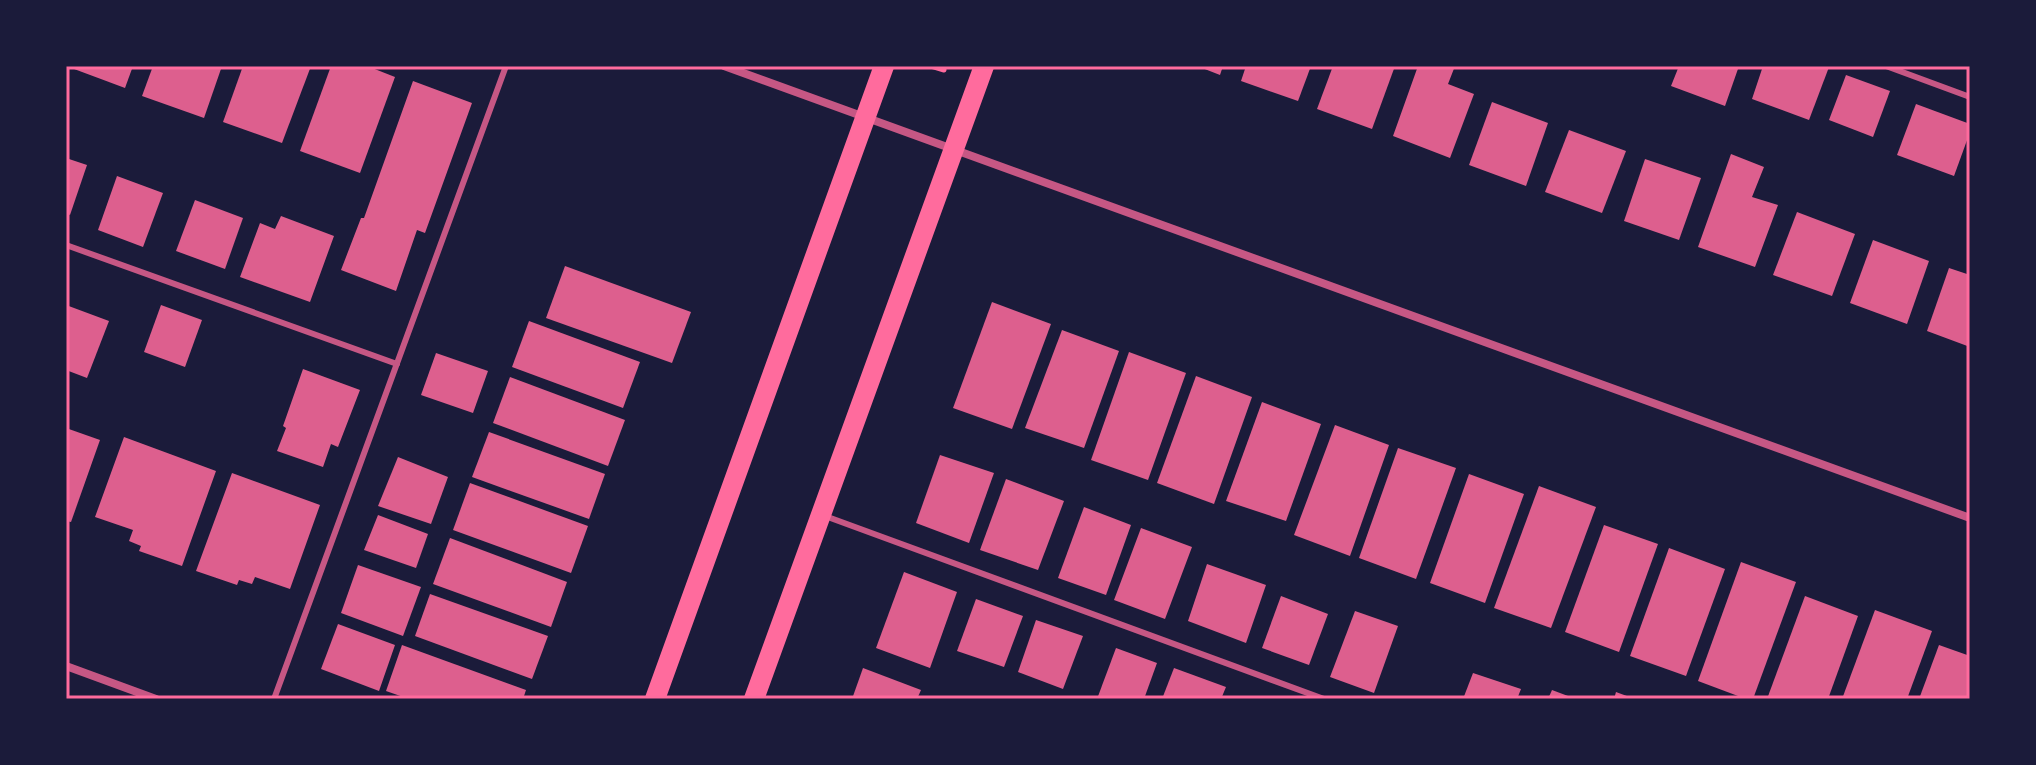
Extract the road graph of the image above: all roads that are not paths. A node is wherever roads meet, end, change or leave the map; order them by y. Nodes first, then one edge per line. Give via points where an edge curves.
1 (506, 66) edge
2 (724, 66) edge
3 (884, 66) edge
4 (984, 66) edge
5 (1886, 66) edge
6 (1970, 97) edge
7 (866, 118) junction
8 (953, 149) junction
9 (66, 245) edge
10 (397, 364) junction
11 (821, 515) junction
12 (1970, 518) edge
13 (66, 666) edge
14 (156, 699) edge
15 (274, 699) edge
16 (655, 699) edge
17 (754, 699) edge
18 (1324, 699) edge

1 - 10 lane
2 - 7 street
3 - 7 main road
4 - 8 main road
5 - 6 lane
7 - 8 street
7 - 16 main road
8 - 11 main road
8 - 12 street
9 - 10 lane
10 - 15 lane
11 - 17 main road
11 - 18 lane
13 - 14 street

